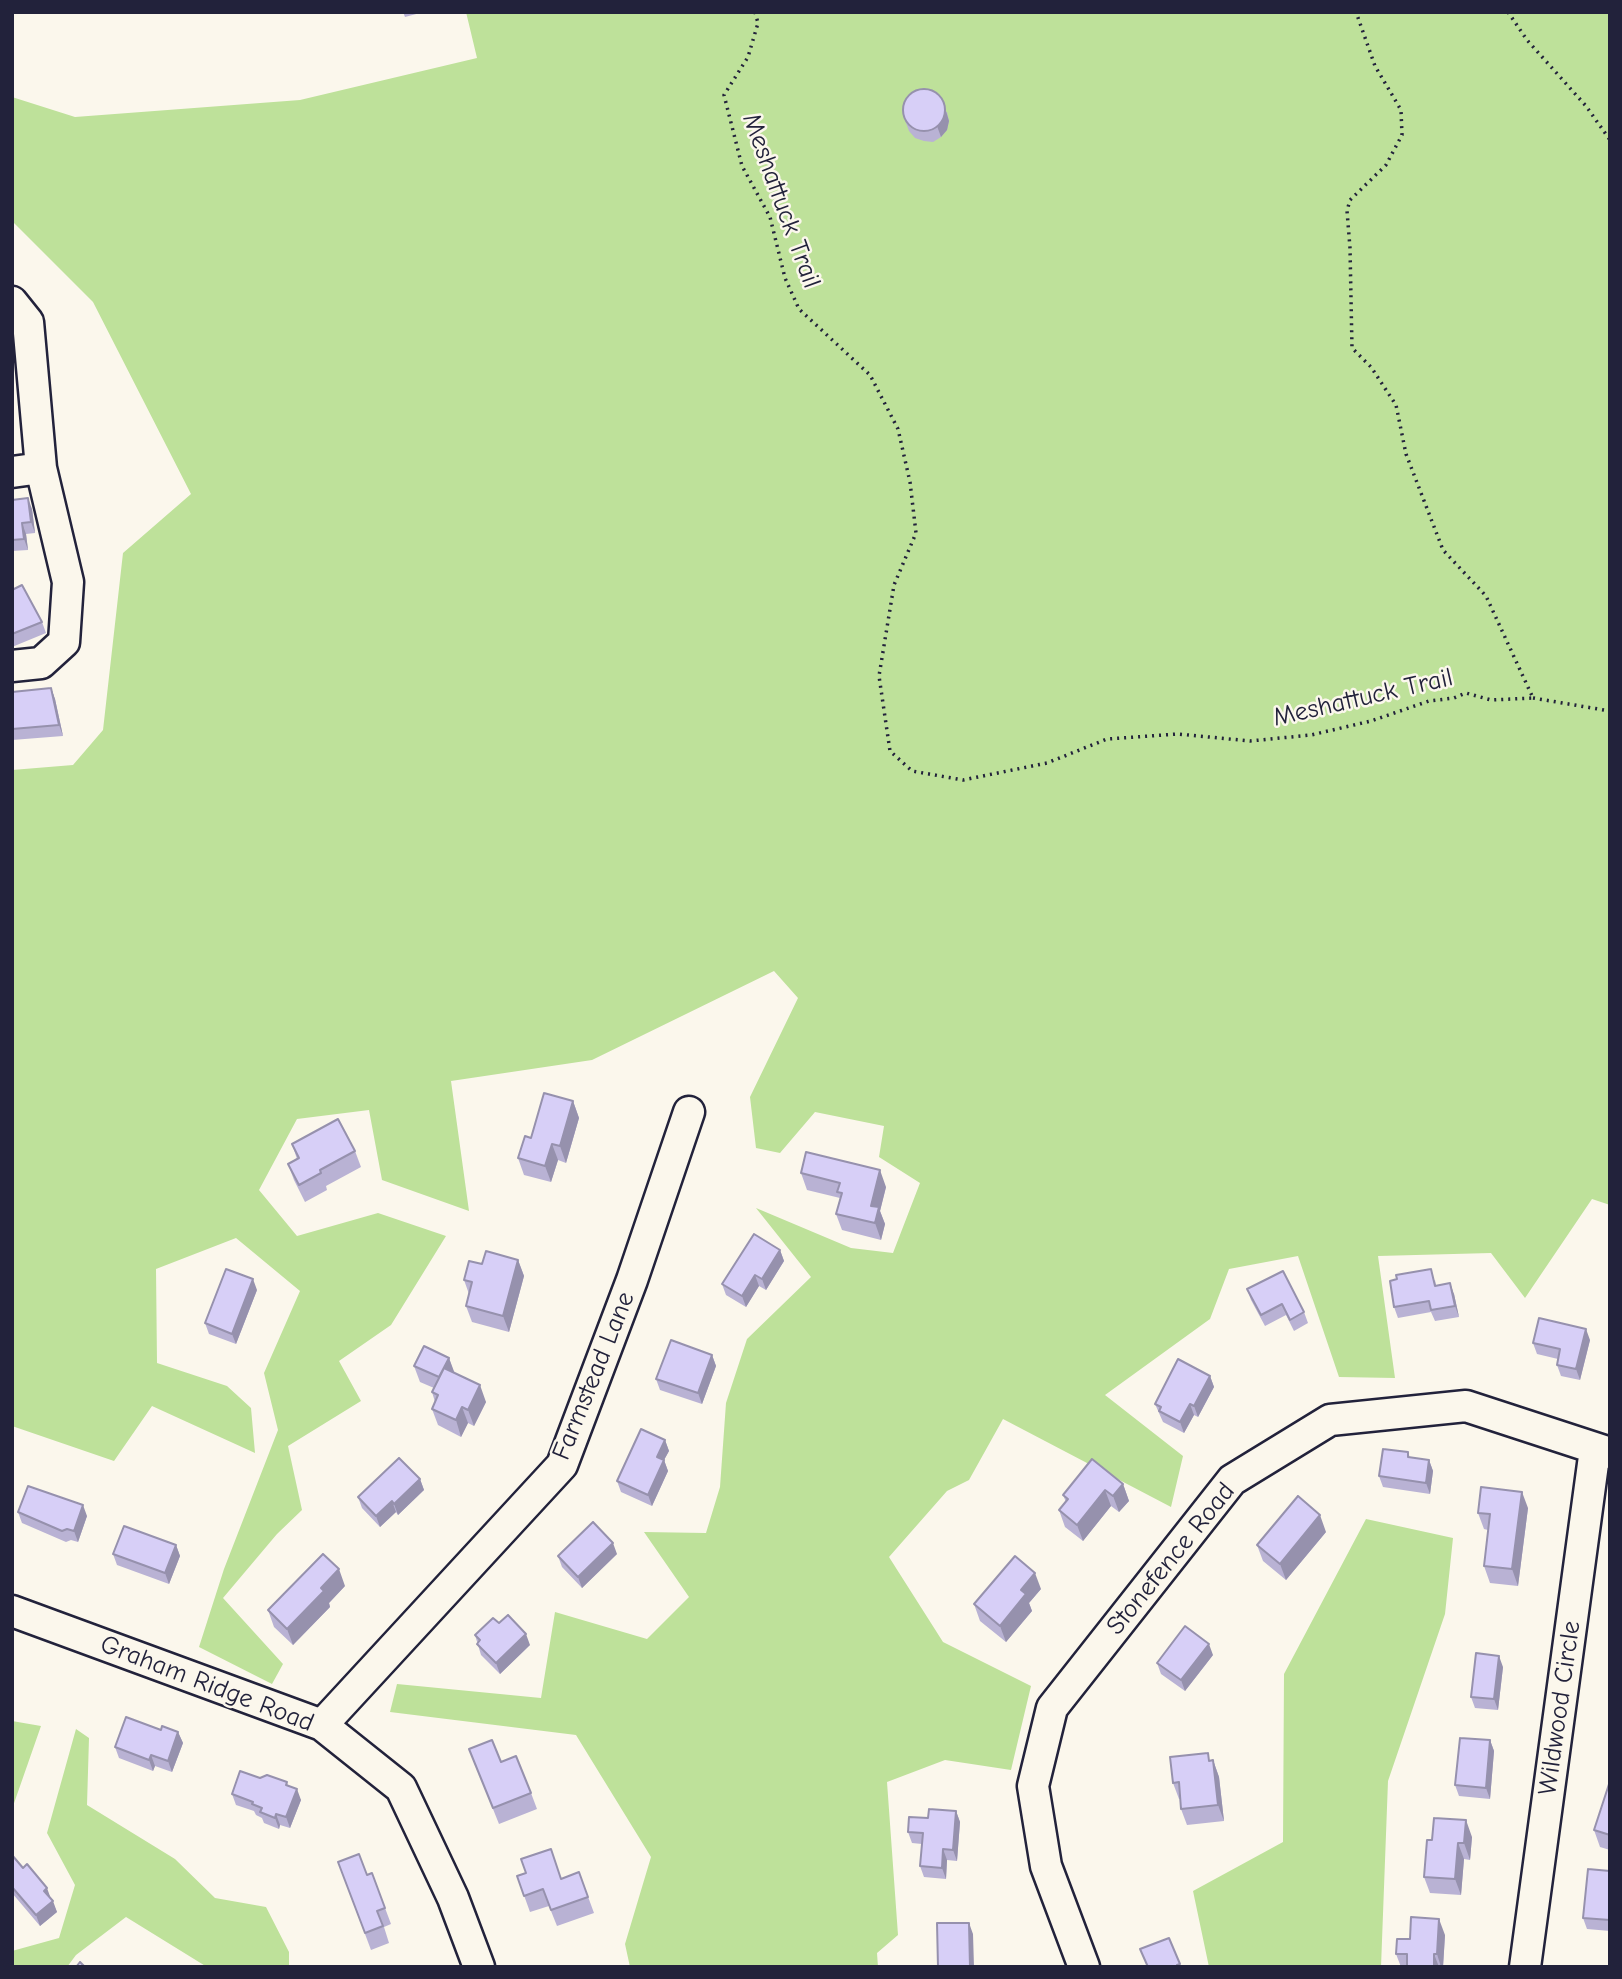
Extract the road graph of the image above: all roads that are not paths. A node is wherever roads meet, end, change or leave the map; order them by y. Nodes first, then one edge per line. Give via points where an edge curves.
1 (12, 302) edge
2 (26, 470) edge
3 (12, 666) edge
4 (689, 1112) dead end
5 (1602, 1451) edge
6 (12, 1611) edge
7 (322, 1725) junction
8 (479, 1967) edge
9 (1084, 1967) edge
10 (1525, 1967) edge

1 - 2 street via 28,322
2 - 3 street via 68,582 64,642 41,663
4 - 7 street, Farmstead Lane via 562,1465
5 - 9 street, Stonefence Road via 1466,1406 1330,1420 1233,1480 1052,1708 1033,1786 1046,1866
5 - 10 street, Wildwood Circle
6 - 7 street, Graham Ridge Road
7 - 8 street, Graham Ridge Road via 401,1788 453,1898

